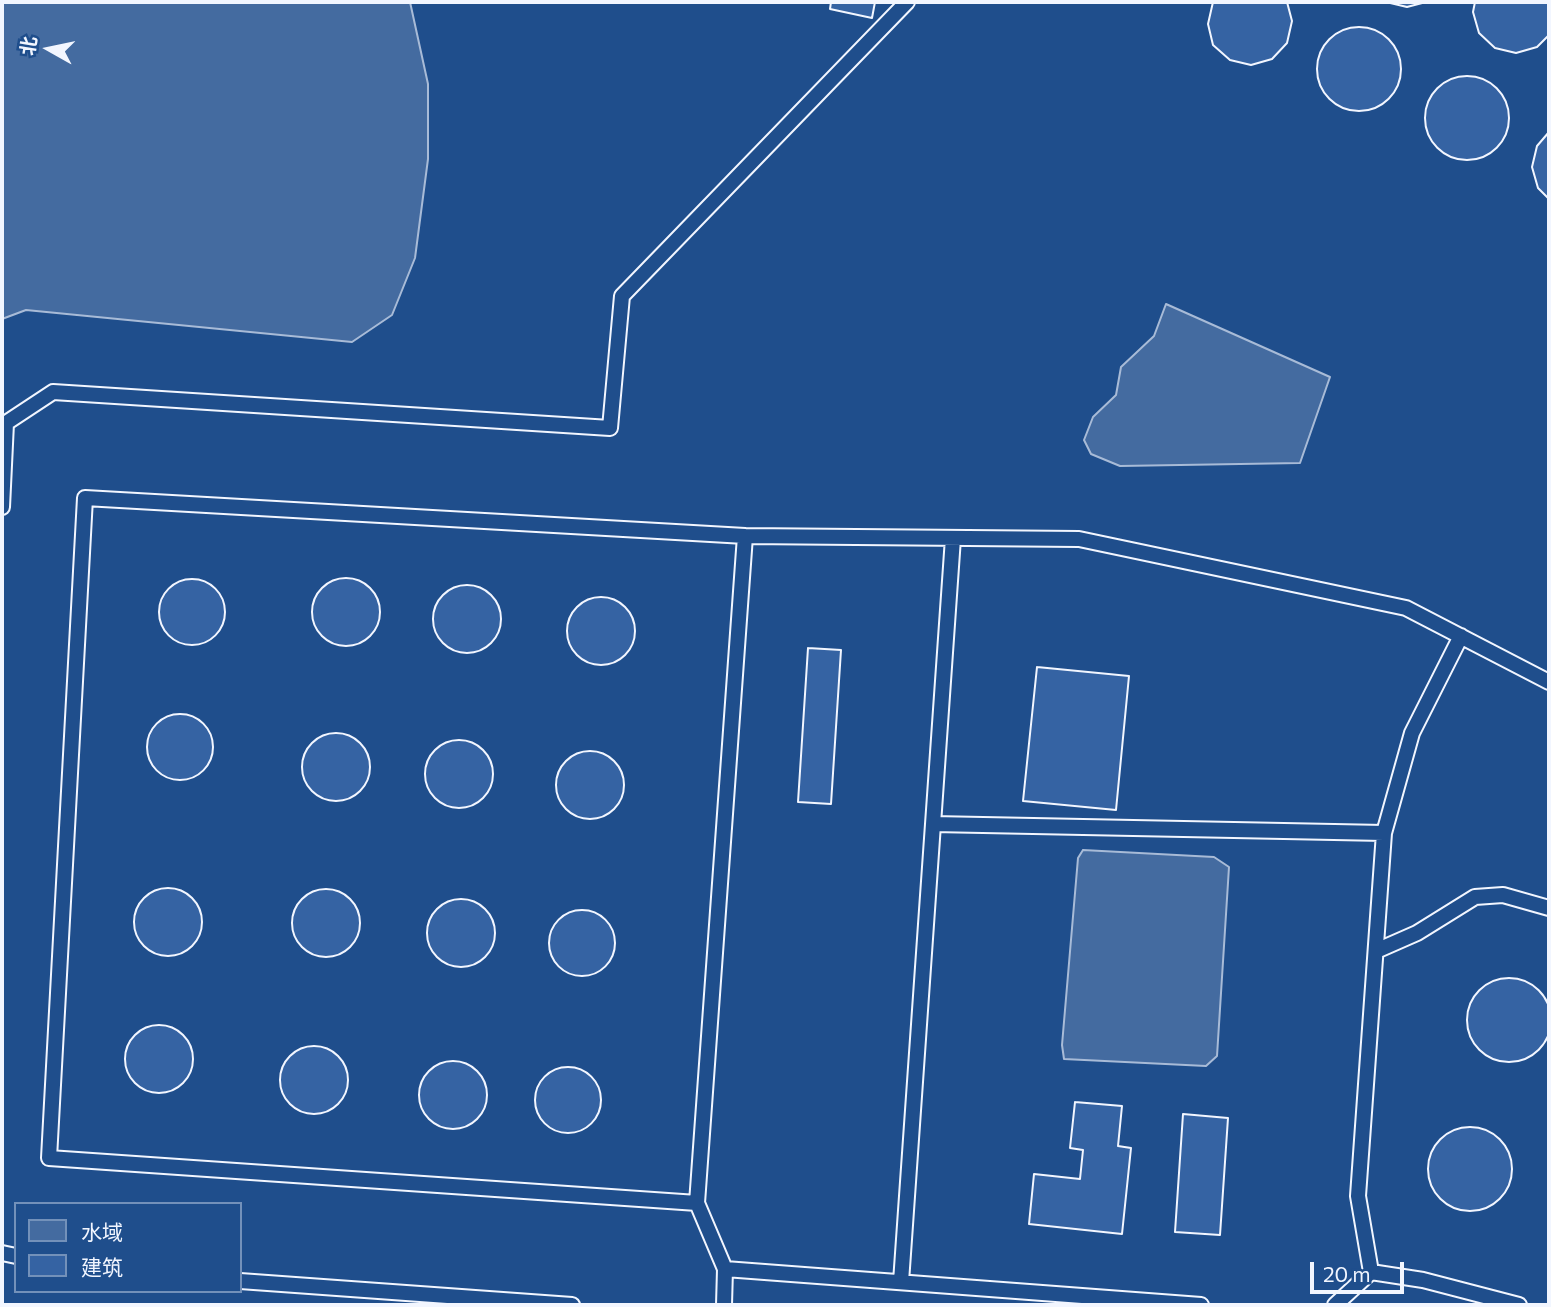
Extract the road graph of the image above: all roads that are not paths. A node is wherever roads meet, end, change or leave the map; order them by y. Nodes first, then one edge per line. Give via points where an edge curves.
1 (907, 2) edge
2 (2, 507) edge
3 (745, 536) junction
4 (953, 538) junction
5 (1461, 636) junction
6 (1549, 682) edge
7 (933, 824) junction
8 (1384, 833) junction
9 (1549, 908) edge
10 (1376, 951) junction
11 (698, 1203) junction
12 (725, 1269) junction
13 (1371, 1272) junction
14 (242, 1281) edge
15 (901, 1282) junction
16 (1053, 1300) edge
17 (572, 1305) edge
18 (724, 1305) edge
19 (1201, 1305) edge
20 (1335, 1305) edge
21 (1519, 1305) edge

1 - 2 lane via 622,296 610,428 53,391 6,422
3 - 4 lane
3 - 11 lane
3 - 11 lane via 85,498 49,1158
4 - 5 lane via 1079,539 1406,608
4 - 7 lane
5 - 6 lane
5 - 8 lane via 1412,733
7 - 8 lane
7 - 15 lane
8 - 10 lane
9 - 10 lane via 1503,895 1475,897 1417,933
10 - 13 lane via 1359,1196
11 - 12 lane
12 - 15 lane
12 - 18 lane
13 - 20 lane
13 - 21 lane via 1423,1280
14 - 17 lane
15 - 16 lane
16 - 19 lane

